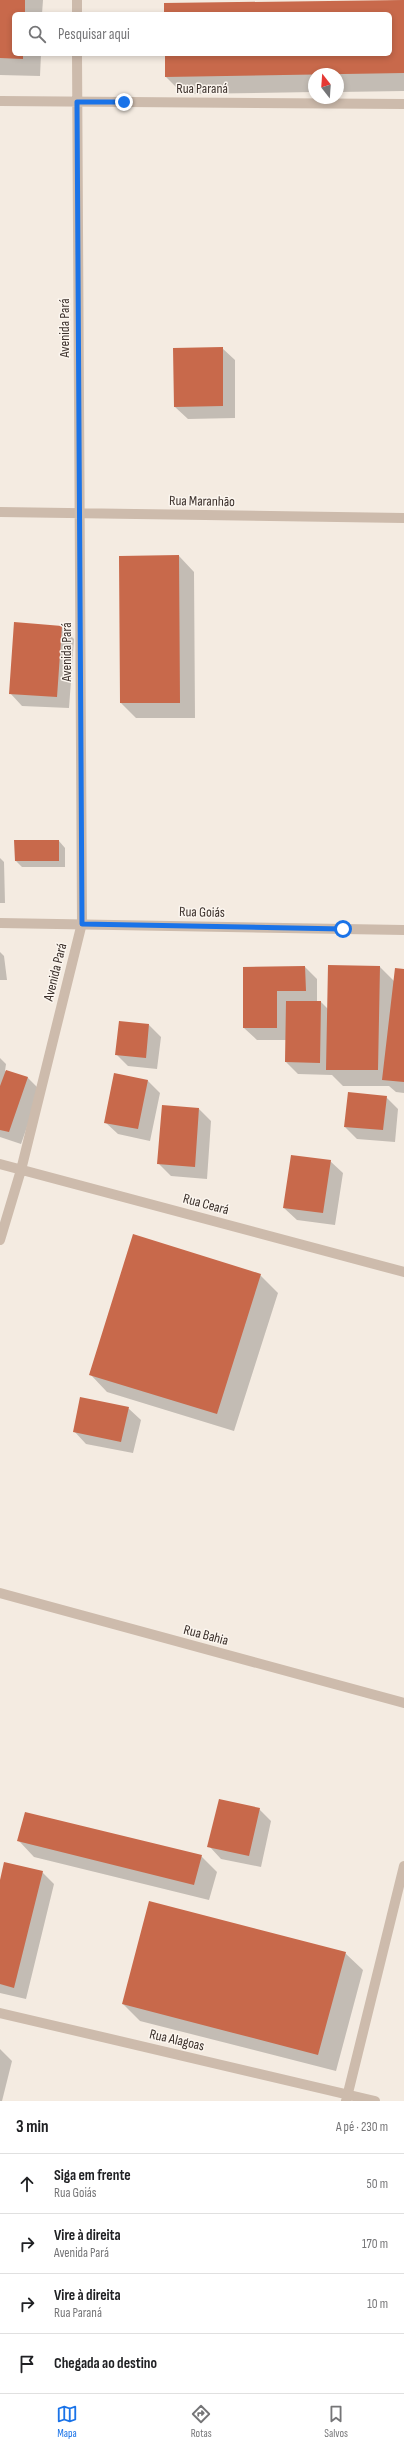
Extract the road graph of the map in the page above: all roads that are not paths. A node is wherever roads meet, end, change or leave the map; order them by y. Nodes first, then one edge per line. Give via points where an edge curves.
1 (77, 0) edge
2 (77, 12) edge
3 (77, 56) edge
4 (0, 101) edge
5 (77, 102) junction
6 (404, 104) edge
7 (0, 512) edge
8 (79, 513) junction
9 (404, 518) edge
10 (0, 923) edge
11 (82, 924) junction
12 (404, 930) edge
13 (0, 1164) edge
14 (21, 1170) junction
15 (0, 1240) edge
16 (404, 1272) edge
17 (0, 1593) edge
18 (404, 1703) edge
19 (404, 1866) edge
20 (0, 2013) edge
21 (346, 2098) edge
22 (376, 2101) edge

1 - 2 street
3 - 5 street, Avenida Pará
4 - 5 street, Rua Paraná
5 - 6 street, Rua Paraná
5 - 8 street, Avenida Pará
7 - 8 street, Rua Maranhão
8 - 9 street, Rua Maranhão
8 - 11 street, Avenida Pará
10 - 11 street, Rua Goiás
11 - 12 street, Rua Goiás
11 - 14 street, Avenida Pará
13 - 14 street, Rua Ceará
14 - 15 street, Avenida Pará
14 - 16 street, Rua Ceará
17 - 18 street, Rua Bahia
19 - 21 street
20 - 21 street, Rua Alagoas
21 - 22 street, Rua Alagoas

